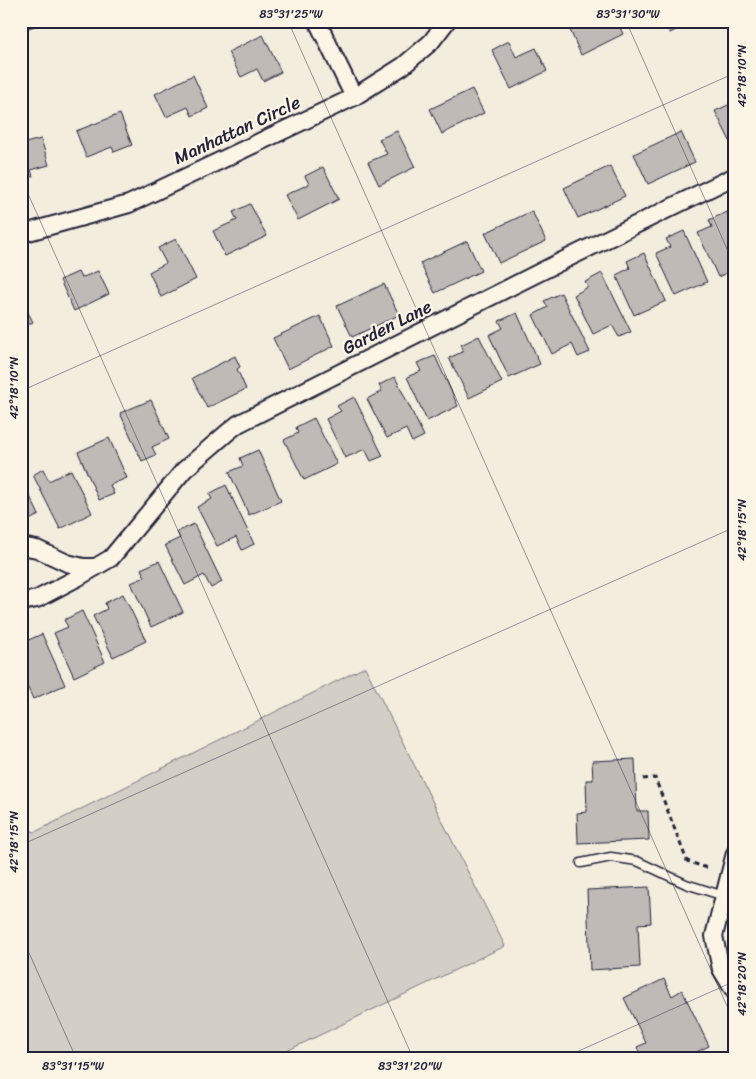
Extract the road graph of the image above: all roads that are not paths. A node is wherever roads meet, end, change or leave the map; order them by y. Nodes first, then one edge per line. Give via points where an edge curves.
1 (317, 21) edge
2 (447, 21) edge
3 (354, 97) junction
4 (735, 176) edge
5 (21, 234) edge
6 (21, 546) edge
7 (96, 567) junction
8 (21, 602) edge
9 (735, 853) edge
10 (581, 863) dead end
11 (724, 896) junction
12 (735, 992) edge

1 - 3 street
2 - 3 street, Manhattan Circle via 431,42 403,66
3 - 5 street, Manhattan Circle via 129,204
4 - 7 street, Garden Lane via 238,424 184,470 111,558
6 - 7 street via 37,549 67,563
7 - 8 street, Garden Lane via 36,599
9 - 11 street
10 - 11 lane via 611,857 637,862 686,884
11 - 12 street via 714,936 721,970

